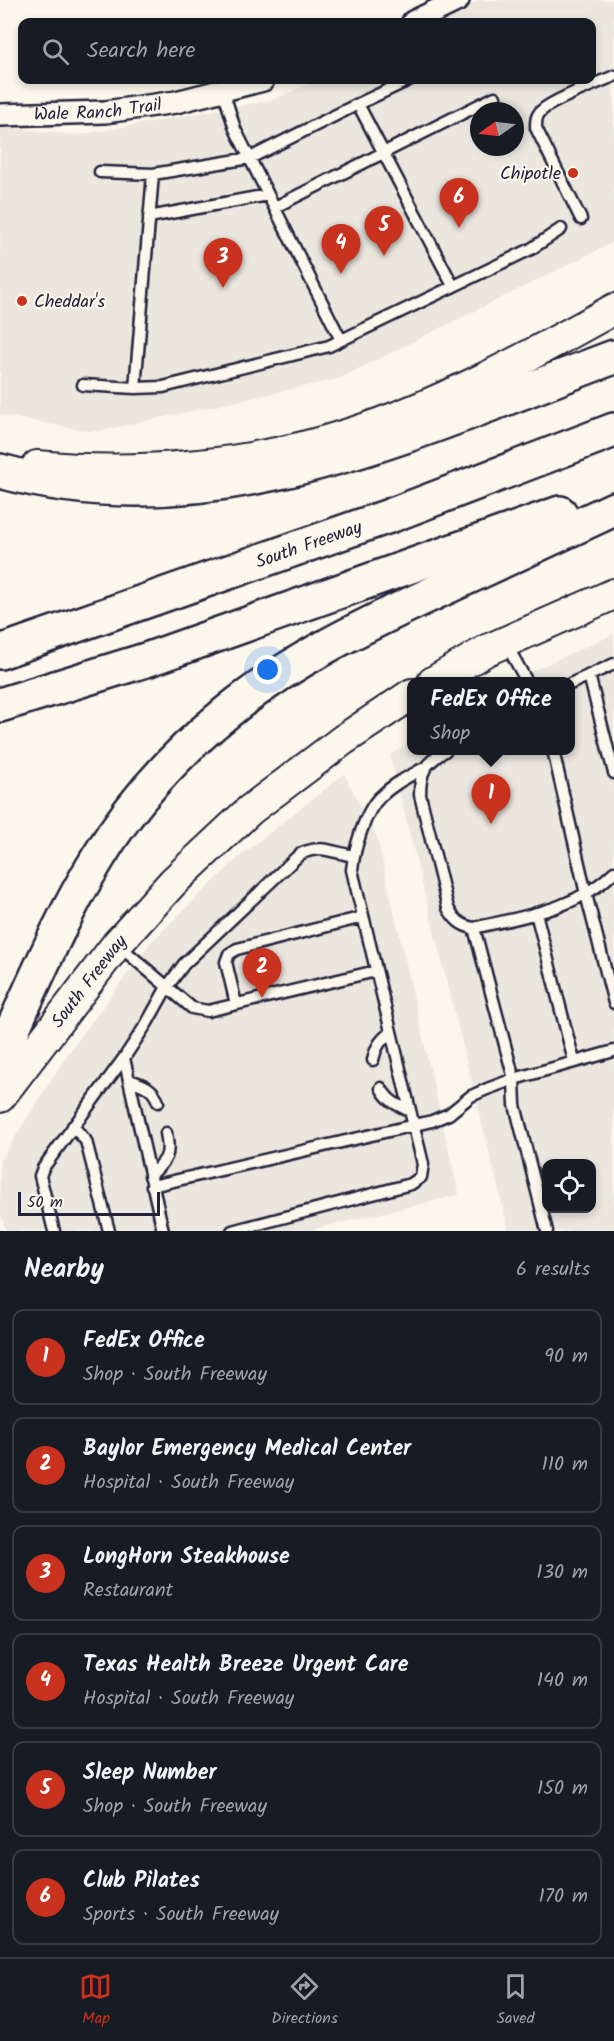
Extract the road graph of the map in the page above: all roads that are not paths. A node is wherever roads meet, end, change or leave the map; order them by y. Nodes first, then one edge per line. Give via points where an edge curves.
1 (458, 0) edge
2 (421, 18) edge
3 (614, 76) edge
4 (247, 84) edge
5 (400, 84) edge
6 (223, 90) junction
7 (495, 97) dead end
8 (358, 104) junction
9 (0, 115) edge
10 (384, 153) junction
11 (250, 158) junction
12 (100, 172) dead end
13 (153, 174) junction
14 (268, 195) junction
15 (274, 207) junction
16 (150, 217) junction
17 (581, 219) dead end
18 (561, 229) dead end
19 (453, 286) junction
20 (614, 309) edge
21 (341, 340) junction
22 (614, 357) edge
23 (83, 385) dead end
24 (135, 388) junction
25 (614, 430) edge
26 (0, 462) edge
27 (0, 471) edge
28 (614, 493) edge
29 (614, 509) edge
30 (614, 594) edge
31 (505, 642) junction
32 (0, 652) edge
33 (614, 664) edge
34 (589, 675) junction
35 (440, 677) edge
36 (525, 677) edge
37 (575, 682) edge
38 (407, 697) edge
39 (0, 705) edge
40 (438, 755) edge
41 (554, 755) edge
42 (424, 768) junction
43 (614, 772) edge
44 (353, 856) junction
45 (614, 872) edge
46 (586, 894) junction
47 (536, 913) junction
48 (363, 918) junction
49 (474, 928) junction
50 (117, 944) junction
51 (376, 970) junction
52 (167, 987) junction
53 (614, 1003) edge
54 (236, 1004) junction
55 (391, 1032) junction
56 (614, 1051) edge
57 (0, 1057) edge
58 (124, 1058) junction
59 (373, 1060) dead end
60 (574, 1061) junction
61 (514, 1079) junction
62 (129, 1080) junction
63 (381, 1088) dead end
64 (0, 1097) edge
65 (158, 1102) dead end
66 (410, 1111) junction
67 (74, 1126) junction
68 (414, 1126) junction
69 (166, 1133) dead end
70 (151, 1181) junction
71 (54, 1231) edge
72 (109, 1231) edge
73 (163, 1231) edge
74 (232, 1231) edge
75 (547, 1231) edge

1 - 2 street
3 - 17 lane via 552,104 536,117 536,128
4 - 6 street, Wale Ranch Trail
5 - 8 lane
6 - 9 street, Wale Ranch Trail via 176,102 105,112
6 - 11 lane via 235,129
7 - 10 lane
8 - 10 lane
8 - 11 lane
10 - 15 lane
10 - 19 lane
11 - 13 lane
11 - 14 lane
12 - 13 lane
13 - 16 lane
14 - 15 lane
14 - 16 lane
15 - 21 lane
16 - 24 lane
18 - 19 lane via 531,249
19 - 21 lane
20 - 26 main road via 453,393 351,434 289,450 239,460 143,469 91,470
21 - 24 lane via 163,387
22 - 27 highway via 421,430 269,476 198,487 120,490 66,485
23 - 24 lane
25 - 32 highway, South Freeway via 392,515
28 - 39 highway via 149,659
29 - 57 highway via 328,646 226,713 173,762 132,809 98,857 54,939
30 - 31 main road
31 - 35 main road
31 - 36 lane
33 - 34 lane
34 - 37 lane
34 - 43 lane
38 - 50 main road, South Freeway via 250,810 173,882
40 - 42 lane
41 - 46 lane
42 - 44 lane via 378,799
42 - 49 lane via 420,795 445,899 456,920
44 - 48 lane via 352,870
44 - 52 lane via 321,848 300,854 184,964
45 - 46 lane
46 - 47 lane
46 - 53 lane
47 - 49 lane
47 - 60 lane
48 - 51 lane
48 - 54 lane via 229,954 226,962
49 - 61 lane
50 - 52 lane
50 - 64 main road, South Freeway
51 - 54 lane
51 - 55 lane
52 - 54 lane via 192,1008 208,1011
52 - 58 lane
55 - 59 lane via 381,1040
55 - 66 lane
56 - 60 lane
58 - 62 lane
58 - 67 lane
60 - 61 lane
61 - 68 lane via 471,1096 449,1114
61 - 75 lane via 515,1105
62 - 65 lane via 151,1089
62 - 70 lane
63 - 66 lane via 387,1098
66 - 68 lane
67 - 71 lane via 40,1176
67 - 72 lane via 86,1141
68 - 70 lane
68 - 74 lane via 423,1164 421,1178 411,1184
69 - 70 lane via 168,1156
70 - 73 lane

